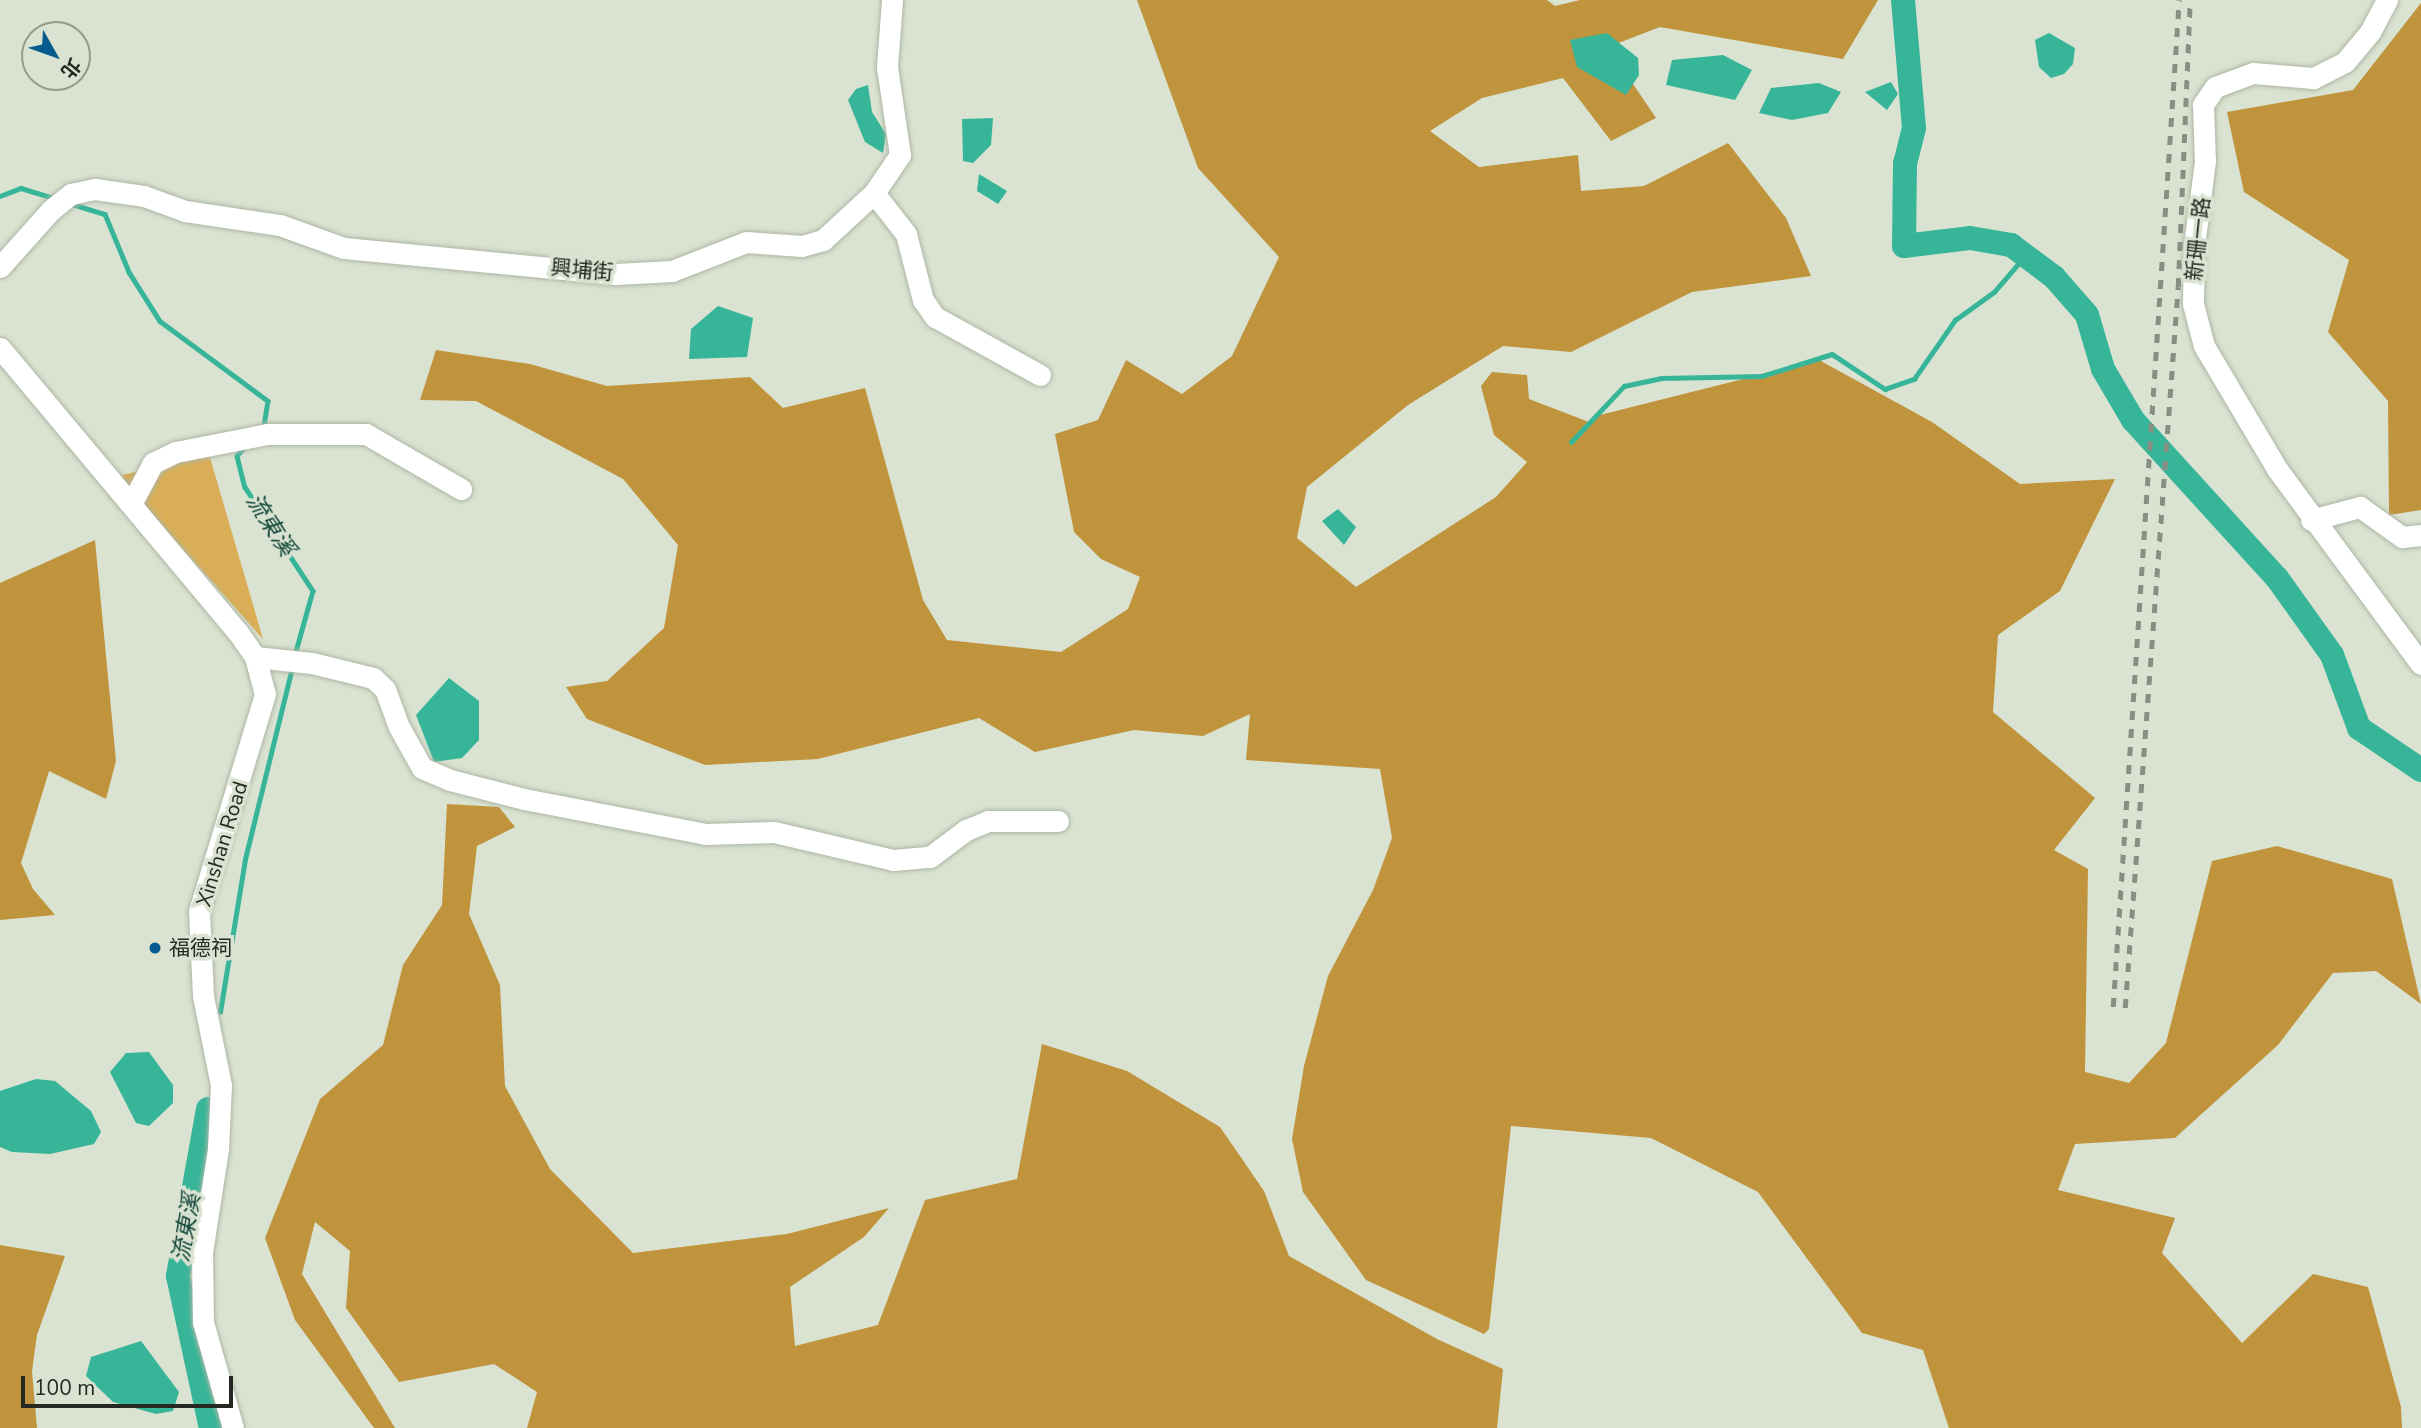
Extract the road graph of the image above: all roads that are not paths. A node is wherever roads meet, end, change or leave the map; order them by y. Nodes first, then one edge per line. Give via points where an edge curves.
1 (892, 0) edge
2 (2387, 0) edge
3 (874, 193) junction
4 (0, 267) edge
5 (0, 348) edge
6 (1040, 375) dead end
7 (461, 489) dead end
8 (131, 504) junction
9 (2311, 520) junction
10 (2421, 535) edge
11 (265, 657) junction
12 (2421, 664) edge
13 (1058, 821) dead end
14 (233, 1428) edge

1 - 3 street, 興埔街 via 887,67 900,155
2 - 9 street, 新珊一路 via 2371,32 2344,62 2314,78 2253,73 2216,87 2203,105 2205,161 2194,246 2193,304 2204,346 2228,390
3 - 4 street, 興埔街 via 823,240 802,246 746,242 672,271 636,274 344,248 280,225 185,211 118,189 71,194 51,209
3 - 6 street via 906,234 923,300 934,317
5 - 8 street, Xinshan Road
7 - 8 street via 366,434 267,435 176,452 153,463
8 - 11 street, Xinshan Road
9 - 10 street via 2360,507 2402,537
9 - 12 street, 新珊一路
11 - 13 street via 373,678 386,689 399,727 422,768 524,799 705,834 774,832 893,860 930,856 966,830 988,821
11 - 14 street, Xinshan Road via 265,694 200,911 203,996 221,1085 218,1149 202,1252 203,1322

